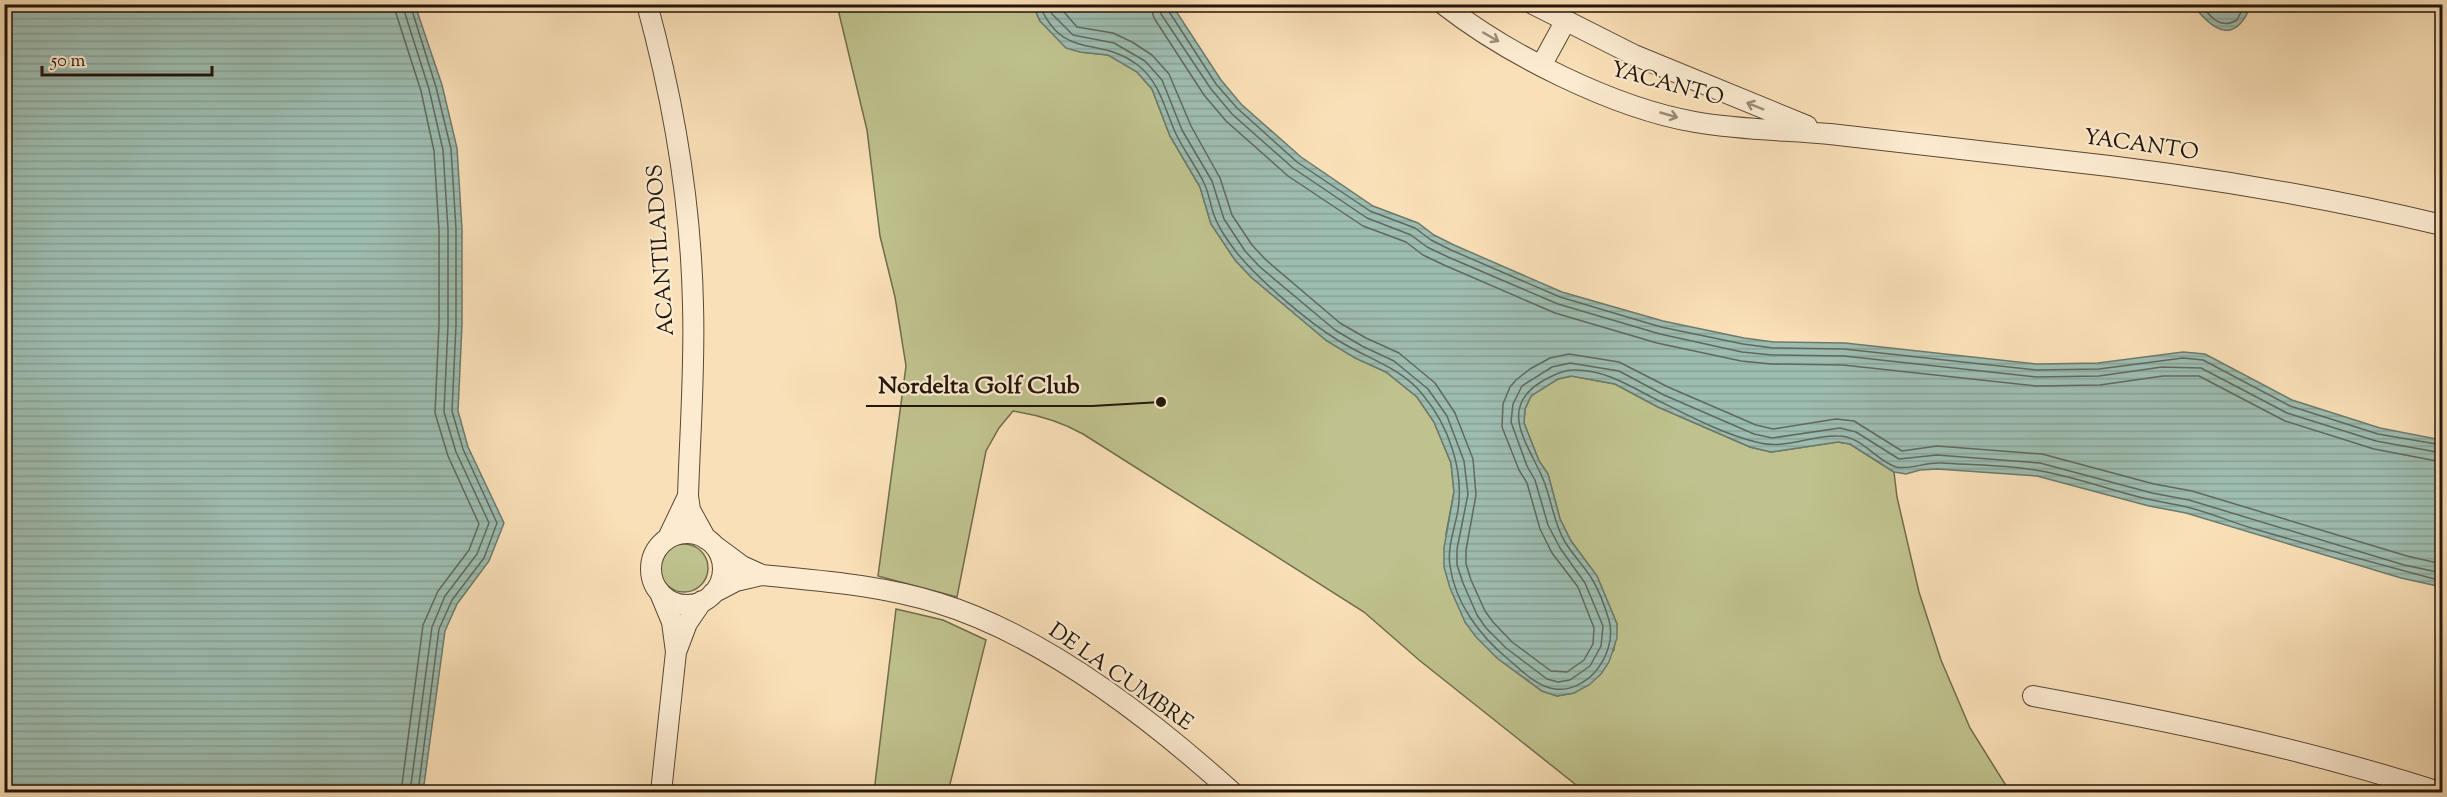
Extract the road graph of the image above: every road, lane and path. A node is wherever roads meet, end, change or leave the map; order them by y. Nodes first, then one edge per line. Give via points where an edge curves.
1 (646, 4) edge
2 (1443, 4) edge
3 (1533, 4) edge
4 (1565, 22) junction
5 (1540, 66) junction
6 (1829, 134) junction
7 (2442, 225) edge
8 (688, 496) junction
9 (668, 538) junction
10 (710, 542) junction
11 (762, 575) junction
12 (660, 593) junction
13 (707, 597) junction
14 (676, 652) junction
15 (2033, 696) dead end
16 (661, 792) edge
17 (1232, 792) edge
18 (2439, 792) edge

1 - 8 street, ACANTILADOS via 671,105 688,231 693,305
2 -> 5 street, YACANTO
3 - 4 street, YACANTO
4 - 5 street
6 -> 4 street, YACANTO via 1688,79
5 -> 6 street, YACANTO via 1620,101 1693,122
6 - 7 street, YACANTO via 2225,182 2364,206
8 - 9 street
8 - 10 street via 690,510
9 - 10 street via 687,533
9 - 12 street via 651,564 654,584
10 - 11 street via 742,566
10 - 13 street via 722,564 722,575
11 - 13 street via 736,581
11 - 17 street, DE LA CUMBRE via 892,591 981,619 1062,661 1136,713
12 - 13 street via 680,604
12 - 14 street via 672,622
13 - 14 street via 687,623
14 - 16 street
15 - 18 street via 2237,735

